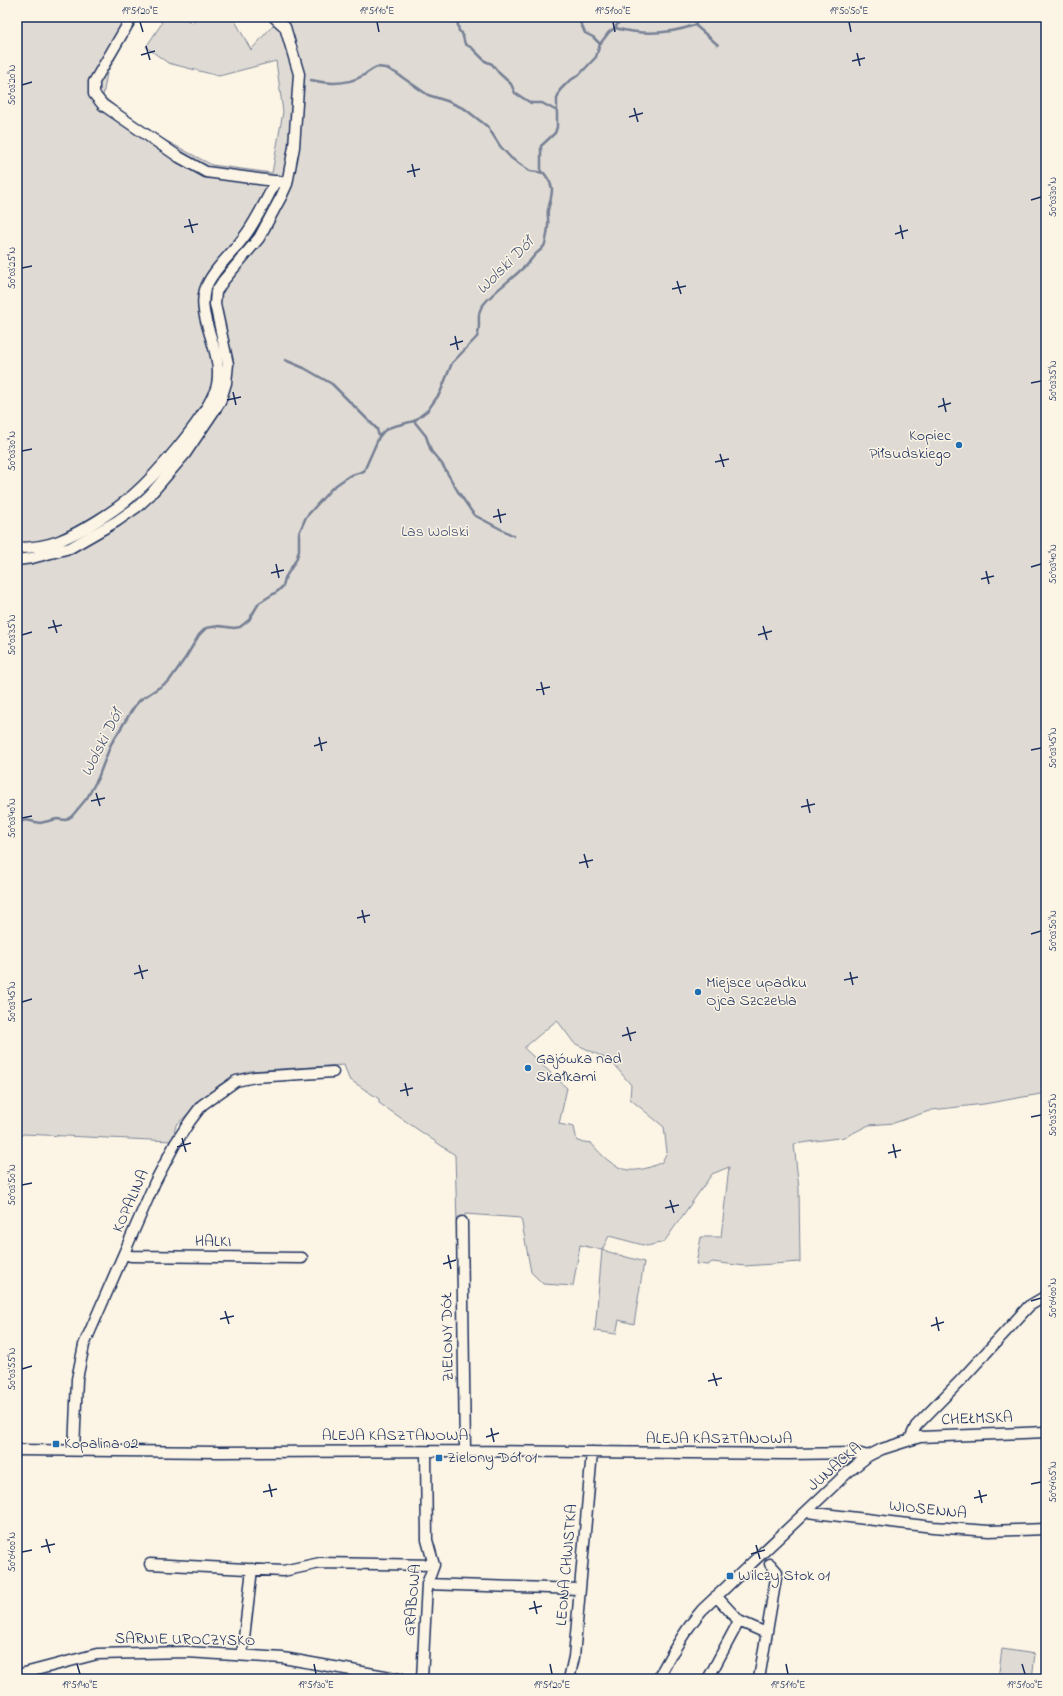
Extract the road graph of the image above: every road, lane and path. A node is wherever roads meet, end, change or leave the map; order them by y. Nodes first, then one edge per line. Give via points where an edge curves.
1 (132, 17) edge
2 (274, 17) edge
3 (276, 181) junction
4 (287, 184) junction
5 (17, 548) edge
6 (17, 560) edge
7 (333, 1072) dead end
8 (462, 1222) dead end
9 (124, 1254) junction
10 (302, 1258) dead end
11 (1046, 1296) edge
12 (1046, 1432) edge
13 (910, 1439) junction
14 (17, 1450) edge
15 (74, 1450) junction
16 (465, 1451) junction
17 (426, 1452) junction
18 (592, 1452) junction
19 (868, 1456) junction
20 (807, 1512) junction
21 (1046, 1529) edge
22 (150, 1564) dead end
23 (770, 1564) dead end
24 (434, 1565) junction
25 (252, 1569) junction
26 (427, 1584) junction
27 (579, 1589) junction
28 (716, 1596) junction
29 (739, 1621) junction
30 (766, 1633) junction
31 (242, 1655) junction
32 (17, 1675) edge
33 (402, 1679) edge
34 (422, 1679) edge
35 (569, 1679) edge
36 (658, 1679) edge
37 (708, 1679) edge
38 (759, 1679) edge

1 - 3 street via 94,82 94,94 103,104 179,157 206,172
2 - 4 street via 285,27 299,74 294,147
3 - 4 street
3 - 5 street via 252,225 205,288 203,304 216,352 218,372 215,392 207,407 178,446 127,499 75,533 58,541
4 - 6 street via 259,238 216,292 215,304 227,354 228,374 220,402 195,441 147,498 128,514 70,548
7 - 9 street, KOPALINA via 255,1077 236,1081 202,1105 175,1144 158,1176
8 - 16 street, ZIELONY DÓŁ
9 - 10 street, HALKI
9 - 15 street, KOPALINA via 81,1354 77,1379
11 - 13 street via 1029,1306 916,1426
12 - 13 street, CHEŁMSKA via 933,1435
13 - 19 street, JUNACKA via 882,1448
14 - 15 street, ALEJA KASZTANOWA
15 - 17 street, ALEJA KASZTANOWA
16 - 17 street, ALEJA KASZTANOWA
16 - 18 street, ALEJA KASZTANOWA
17 - 24 street, GRABOWA via 427,1540
18 - 19 street, ALEJA KASZTANOWA via 857,1453
18 - 27 street, LEONA CHWISTKA
19 - 20 street, JUNACKA
20 - 21 street, WIOSENNA via 989,1531
20 - 28 street, JUNACKA
22 - 25 street
23 - 30 street via 777,1572
24 - 25 street via 320,1563 283,1571
24 - 26 street, GRABOWA
25 - 31 street
26 - 27 street
26 - 34 street, GRABOWA
27 - 35 street, LEONA CHWISTKA via 574,1657
28 - 29 street
28 - 36 street, JUNACKA via 688,1628
29 - 30 street
29 - 37 street
30 - 38 street
31 - 32 street, SARNIE UROCZYSKO via 187,1652 98,1654
31 - 33 street, SARNIE UROCZYSKO via 283,1658

